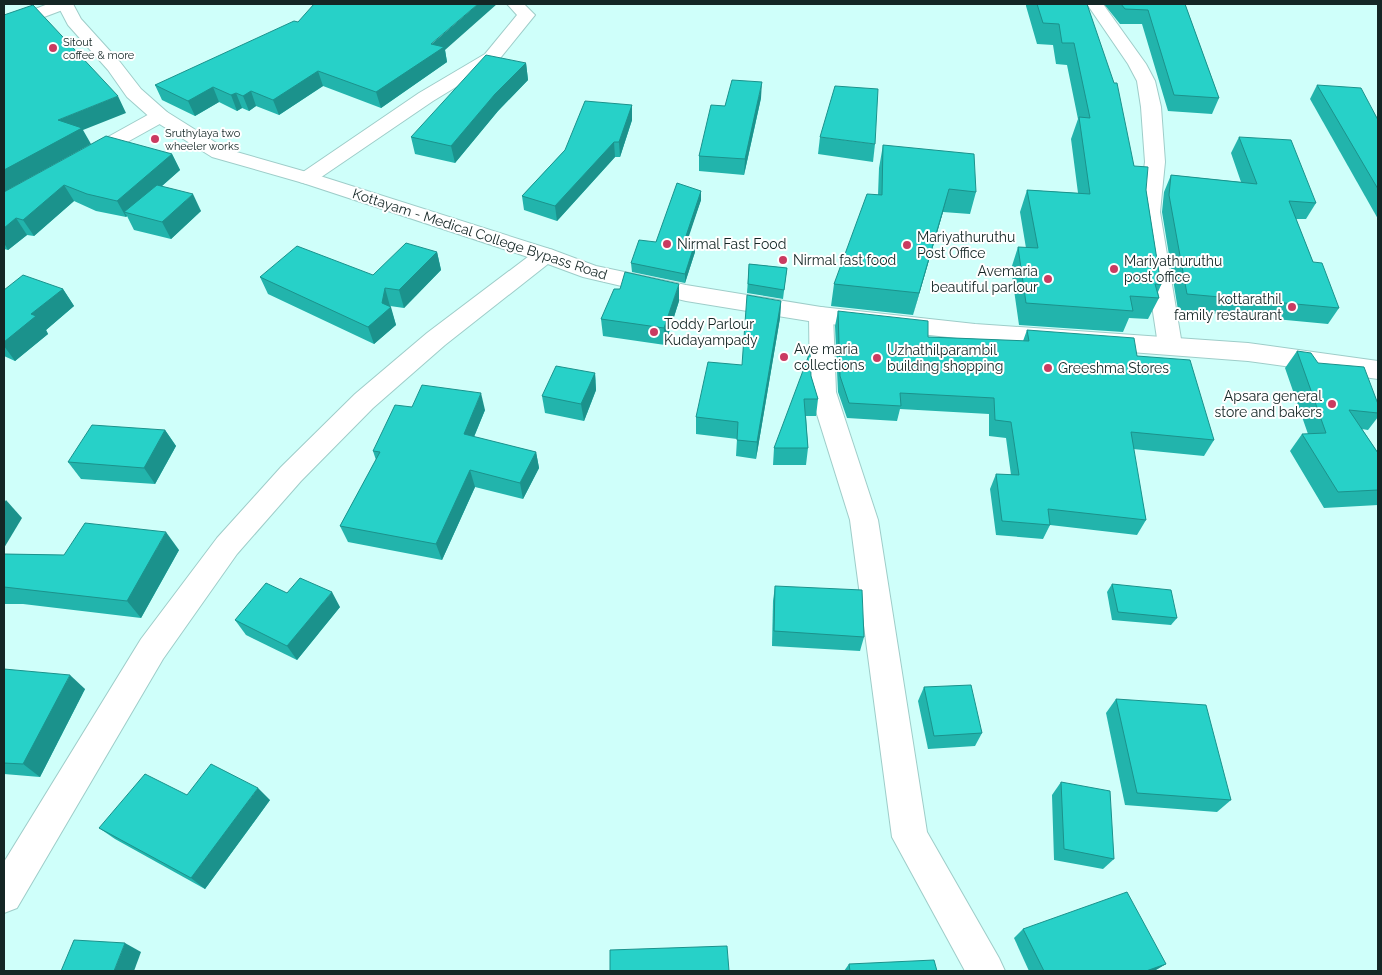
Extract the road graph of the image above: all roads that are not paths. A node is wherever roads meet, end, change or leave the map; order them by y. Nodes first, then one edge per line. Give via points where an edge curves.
1 (64, 4) edge
2 (515, 4) edge
3 (1095, 4) edge
4 (4, 27) edge
5 (160, 116) junction
6 (65, 168) edge
7 (307, 178) junction
8 (545, 255) junction
9 (821, 315) junction
10 (1170, 345) junction
11 (1378, 370) edge
12 (4, 894) edge
13 (986, 971) edge

1 - 4 street
1 - 5 street, Kottayam - Medical College Bypass Road via 74,21 134,93
2 - 7 street via 526,15 491,58 426,97
3 - 10 street via 1146,81 1155,162 1149,212
5 - 6 street
5 - 7 street, Kottayam - Medical College Bypass Road via 219,153
7 - 8 street, Kottayam - Medical College Bypass Road
8 - 9 street, Kottayam - Medical College Bypass Road via 591,272 686,294
8 - 12 street via 436,339 364,401 290,474 227,546 152,649
9 - 10 street, Kottayam - Medical College Bypass Road via 974,332
9 - 13 street via 823,392 864,520 910,837
10 - 11 street, Kottayam - Medical College Bypass Road

